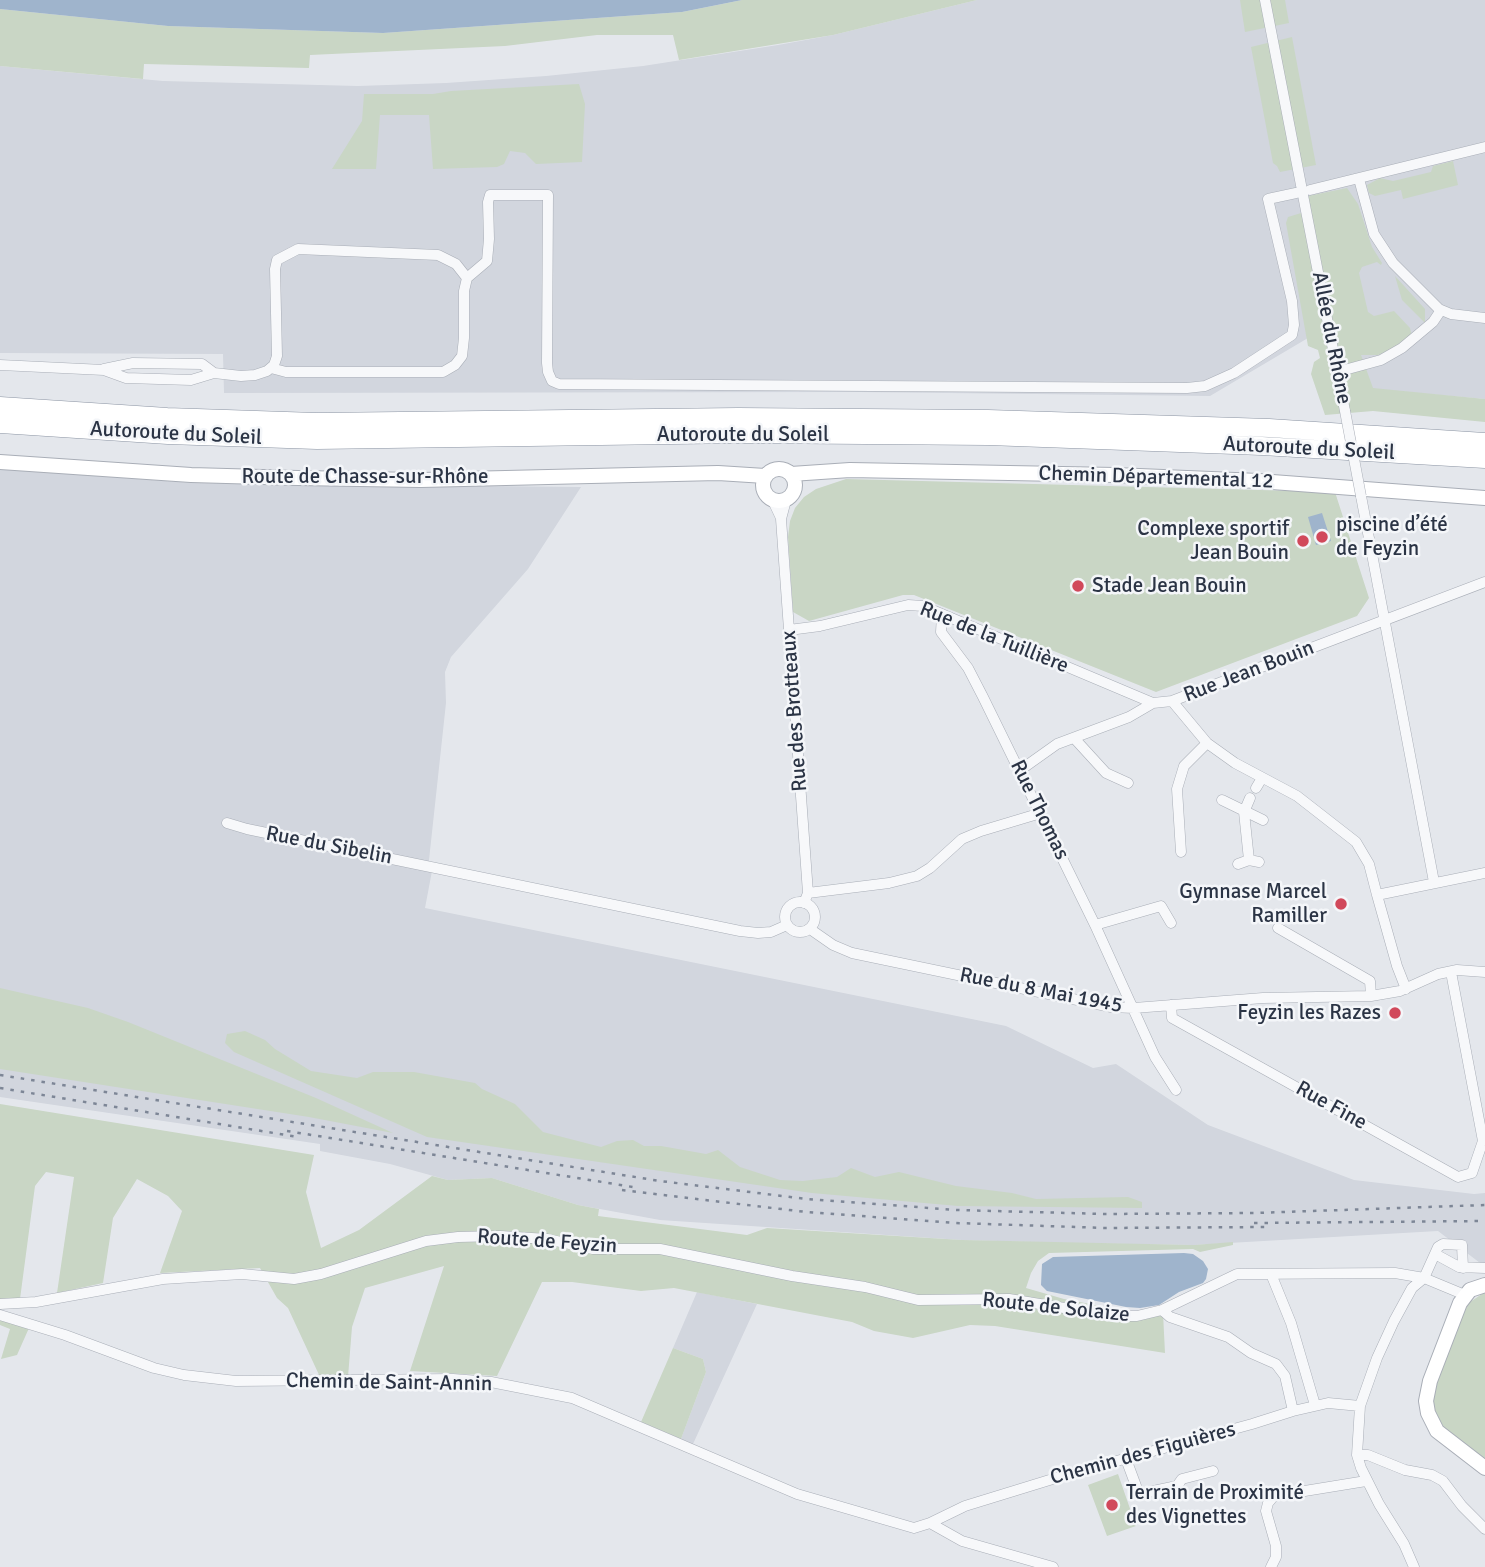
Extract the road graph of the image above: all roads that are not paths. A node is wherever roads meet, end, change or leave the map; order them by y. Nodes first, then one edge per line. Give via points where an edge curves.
1 (1265, 0) edge
2 (1485, 147) edge
3 (1359, 179) junction
4 (1310, 190) dead end
5 (1296, 193) dead end
6 (467, 278) junction
7 (1441, 310) junction
8 (1485, 318) edge
9 (0, 365) edge
10 (271, 368) junction
11 (104, 370) junction
12 (1337, 372) junction
13 (214, 373) junction
14 (0, 406) edge
15 (0, 424) edge
16 (1485, 442) edge
17 (1485, 459) edge
18 (0, 462) edge
19 (827, 472) junction
20 (791, 474) junction
21 (764, 482) junction
22 (785, 497) junction
23 (1485, 498) edge
24 (1485, 582) edge
25 (942, 615) junction
26 (1386, 620) junction
27 (789, 629) junction
28 (1172, 701) junction
29 (1153, 703) junction
30 (1074, 738) junction
31 (1207, 743) junction
32 (1019, 771) junction
33 (1262, 778) junction
34 (1128, 783) dead end
35 (1256, 788) dead end
36 (1250, 798) dead end
37 (1222, 800) dead end
38 (1244, 811) junction
39 (1041, 813) junction
40 (1263, 820) dead end
41 (227, 823) dead end
42 (1181, 852) dead end
43 (1238, 864) dead end
44 (1485, 873) edge
45 (1434, 882) junction
46 (1377, 895) junction
47 (806, 898) junction
48 (1171, 923) dead end
49 (787, 925) junction
50 (1095, 925) junction
51 (1278, 928) dead end
52 (810, 929) junction
53 (1451, 971) junction
54 (1485, 971) edge
55 (1406, 989) junction
56 (1371, 996) junction
57 (1171, 1005) junction
58 (1134, 1008) junction
59 (1175, 1090) dead end
60 (1484, 1141) edge
61 (1434, 1254) junction
62 (1463, 1268) junction
63 (1485, 1268) edge
64 (1271, 1274) junction
65 (1424, 1278) junction
66 (1485, 1285) edge
67 (888, 1294) joint
68 (1465, 1295) junction
69 (0, 1304) edge
70 (1162, 1310) junction
71 (0, 1315) edge
72 (1315, 1405) junction
73 (1360, 1406) junction
74 (1293, 1411) junction
75 (1357, 1455) junction
76 (1126, 1459) junction
77 (1485, 1468) edge
78 (1213, 1471) dead end
79 (1366, 1480) junction
80 (930, 1523) junction
81 (1485, 1529) edge
82 (1053, 1567) edge
83 (1271, 1567) edge
84 (1414, 1567) edge

1 - 12 street, Allée du Rhône
2 - 3 street
3 - 4 street
3 - 7 street via 1383,251
5 - 6 street via 1268,200 1292,301 1292,335 1218,382 1196,387 559,384 552,381 547,363 548,195 490,195 487,261
6 - 10 street via 462,356 443,372 286,372
6 - 10 street via 456,264 438,255 288,252 277,260 275,270 277,356
7 - 8 street
7 - 12 street via 1433,322 1392,354
9 - 11 street
10 - 13 street via 255,375
11 - 13 street via 126,378 191,380
11 - 13 street via 133,363 202,364
12 - 26 street, Allée du Rhône, bridge
14 - 16 highway, Autoroute du Soleil via 316,422 988,419
15 - 17 highway, Autoroute du Soleil via 330,440 988,436
18 - 21 main road, Route de Chasse-sur-Rhône via 335,479 730,474
19 - 20 main road, Chemin Départemental 12
19 - 22 main road, Chemin Départemental 12
19 - 23 main road, Chemin Départemental 12 via 1259,481
20 - 21 main road, Chemin Départemental 12 via 778,469
20 - 22 main road
21 - 22 main road
22 - 27 street, Rue des Brotteaux via 781,519
24 - 26 street, Rue Jean Bouin
25 - 27 street, Rue de la Tuillière via 908,605
25 - 29 street, Rue de la Tuillière
25 - 32 street, Rue Thomas via 941,632 968,668
26 - 28 street, Rue Jean Bouin
26 - 45 street, Allée du Rhône
27 - 47 street, Rue des Brotteaux
28 - 29 street, Rue Jean Bouin
28 - 31 street
29 - 30 street, Rue Jean Bouin
30 - 32 street, Rue Jean Bouin via 1057,744
30 - 34 street via 1106,773
31 - 33 street
31 - 42 street via 1184,766 1177,789
32 - 39 street, Rue Thomas
33 - 35 street
33 - 46 street via 1297,796 1356,842 1369,864
36 - 38 street
37 - 38 street
38 - 40 street
38 - 43 street via 1254,861
39 - 47 street via 962,839 917,876
39 - 50 street, Rue Thomas
41 - 49 street, Rue du Sibelin via 740,931 771,932
44 - 45 street
45 - 46 street
46 - 55 street
47 - 49 street via 788,908
47 - 52 street via 815,916
48 - 50 street via 1161,906
49 - 52 street via 798,932
50 - 58 street, Rue Thomas
51 - 56 street via 1370,981
52 - 58 street, Rue du 8 Mai 1945 via 852,953
53 - 54 street
53 - 55 street, Rue du 8 Mai 1945
53 - 60 street
55 - 56 street, Rue du 8 Mai 1945
56 - 57 street, Rue du 8 Mai 1945
57 - 58 street, Rue du 8 Mai 1945
57 - 60 street, Rue Fine via 1172,1018 1458,1177 1472,1173
58 - 59 street, Rue Thomas
61 - 62 street
61 - 62 street via 1440,1245 1462,1245
61 - 65 street
62 - 63 street
64 - 65 street, Route de Solaize via 1395,1273
64 - 70 street, Route de Solaize via 1237,1274
64 - 72 street via 1292,1323
65 - 68 street, Route de Solaize
65 - 73 street via 1403,1301
66 - 68 main road
67 - 69 street, Route de Feyzin via 660,1249 593,1249 500,1236 426,1241 321,1275 294,1279 242,1274 175,1278
67 - 70 street, Route de Solaize via 918,1300 1021,1300 1113,1316
68 - 77 main road via 1426,1401 1437,1431
70 - 74 street via 1228,1337 1276,1364 1285,1376
71 - 80 street, Chemin de Saint-Annin via 184,1376 236,1381 453,1379 572,1398 797,1494 914,1528
72 - 73 street, Chemin des Figuières
72 - 74 street, Chemin des Figuières
73 - 75 street
74 - 76 street, Chemin des Figuières
75 - 79 street
75 - 81 street via 1443,1481
76 - 78 street via 1139,1494 1177,1486 1182,1479
76 - 80 street, Chemin des Figuières via 965,1506
79 - 83 street via 1274,1496 1266,1511 1276,1546
79 - 84 street
80 - 82 street via 962,1541

